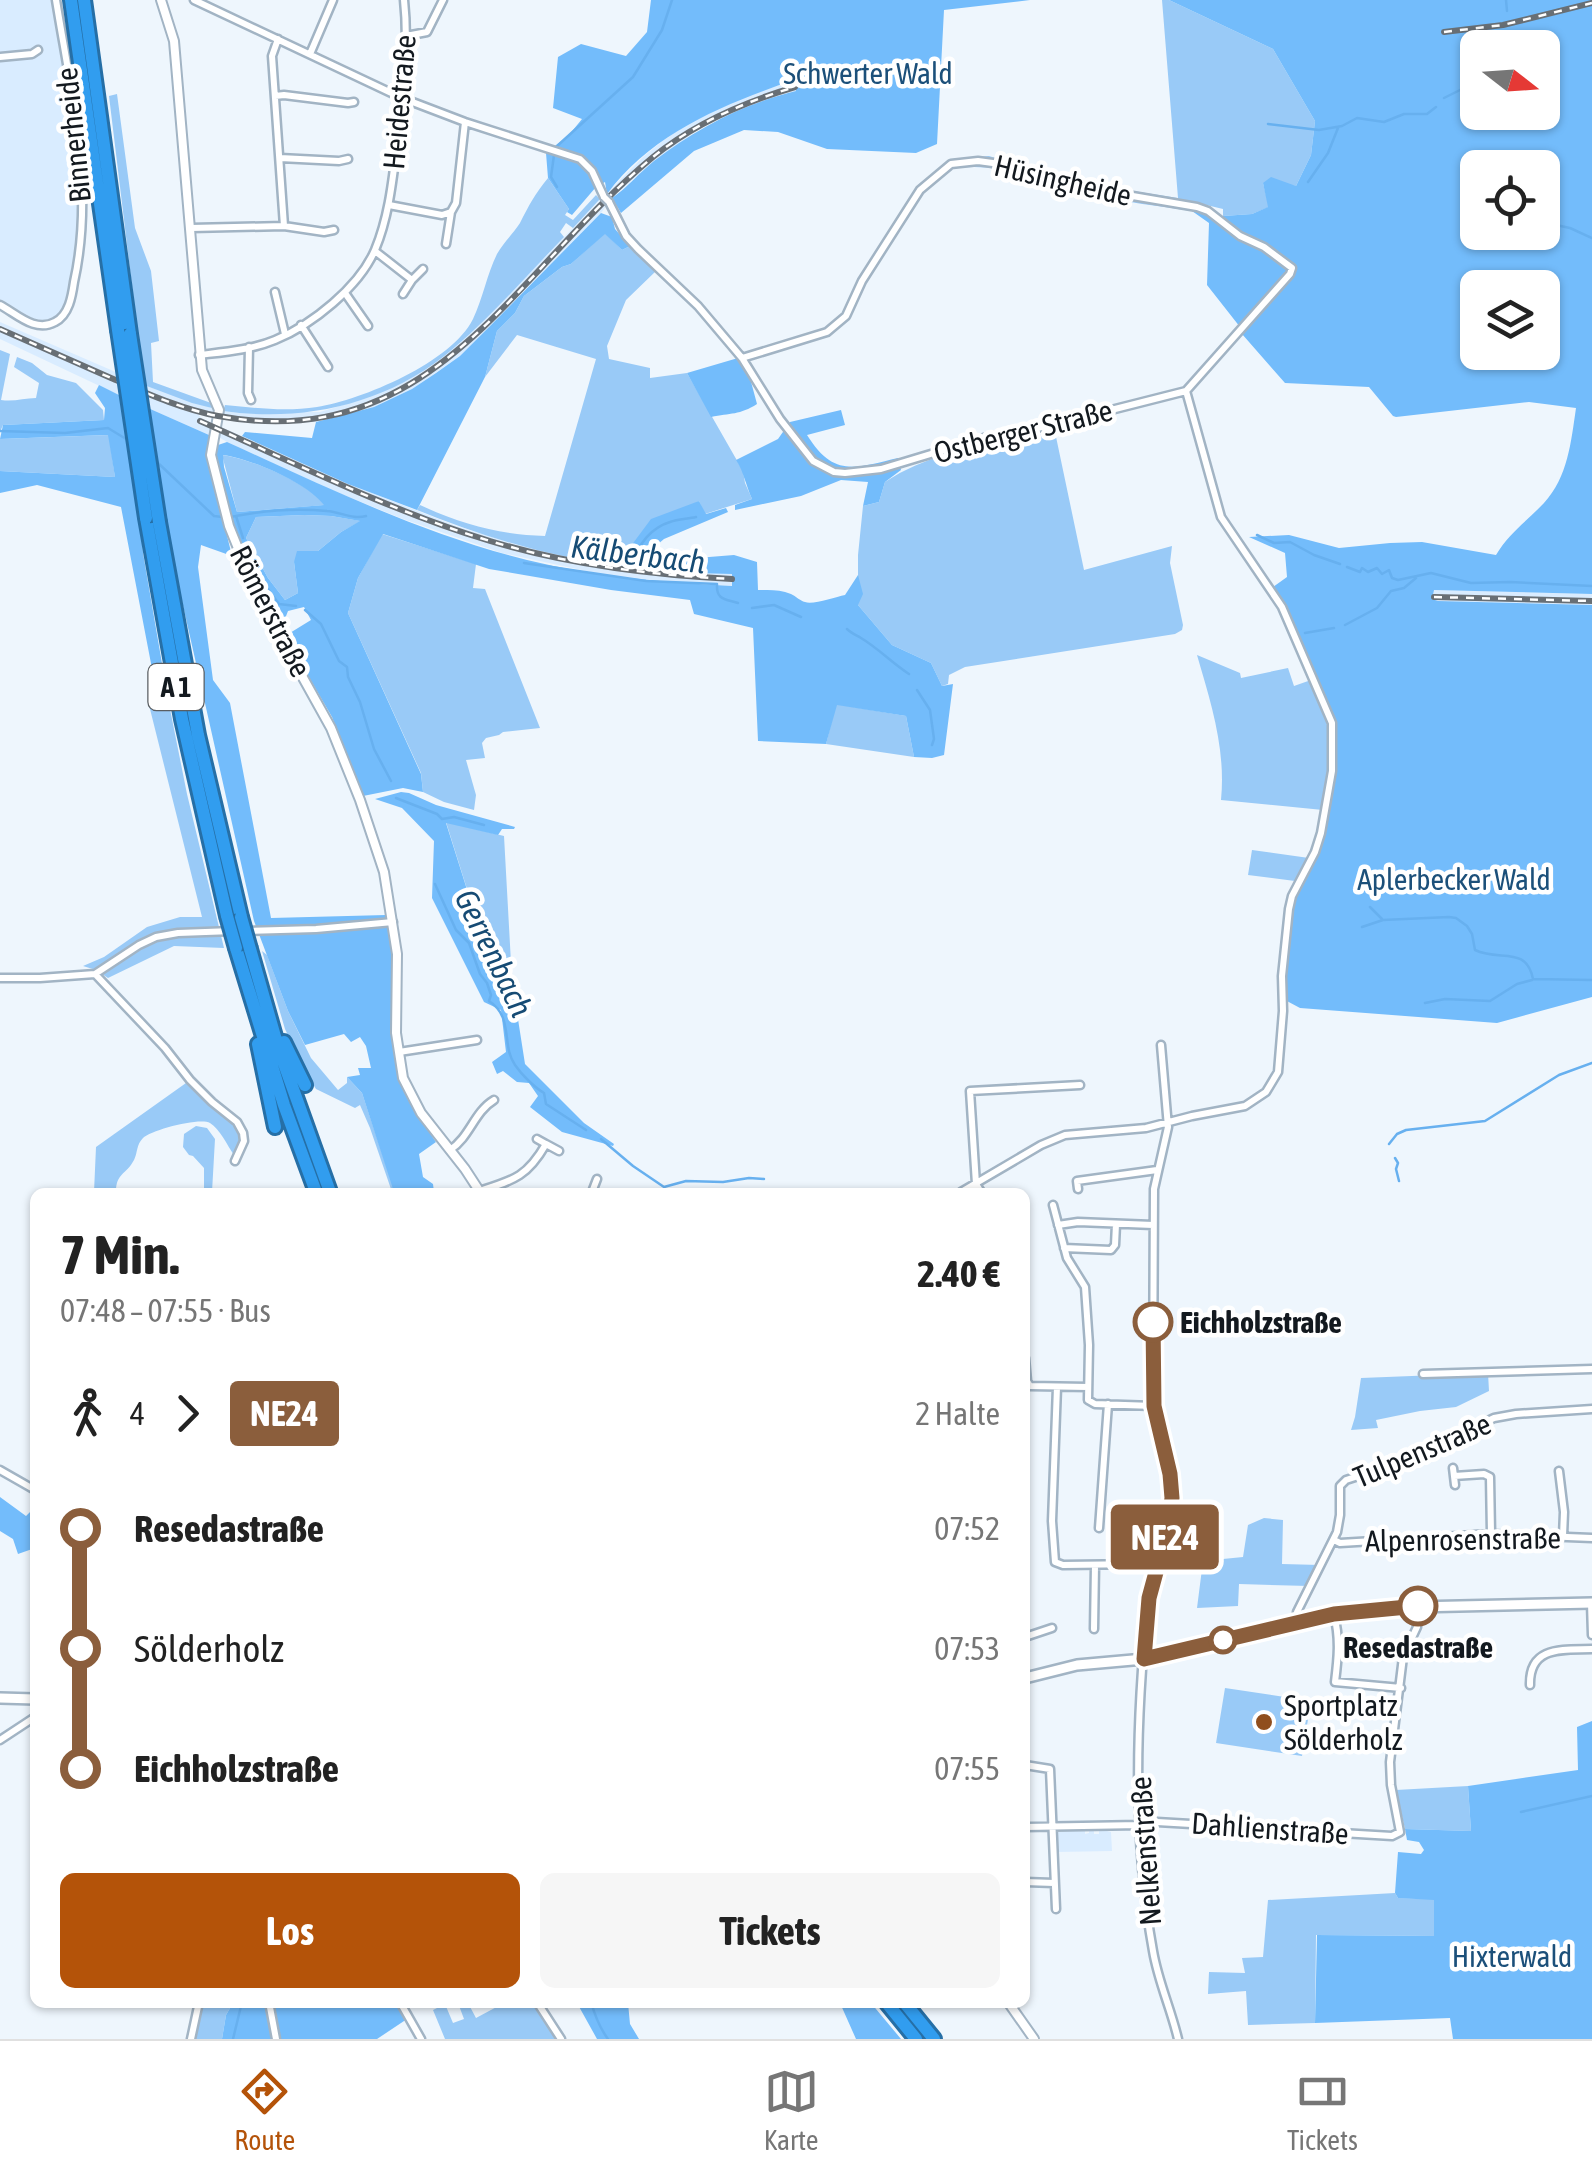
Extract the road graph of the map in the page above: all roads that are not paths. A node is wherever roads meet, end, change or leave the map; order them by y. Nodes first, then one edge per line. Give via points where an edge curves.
1 (56, 0) edge
2 (71, 0) edge
3 (84, 0) edge
4 (161, 0) edge
5 (194, 0) edge
6 (333, 0) edge
7 (404, 0) edge
8 (443, 0) edge
9 (406, 36) junction
10 (278, 40) junction
11 (38, 50) dead end
12 (310, 54) junction
13 (0, 57) edge
14 (275, 96) junction
15 (402, 98) junction
16 (354, 102) dead end
17 (466, 122) junction
18 (280, 158) junction
19 (348, 159) dead end
20 (389, 204) junction
21 (451, 212) junction
22 (284, 226) junction
23 (191, 228) junction
24 (334, 230) dead end
25 (446, 244) dead end
26 (374, 252) junction
27 (423, 268) dead end
28 (412, 280) junction
29 (275, 292) dead end
30 (345, 292) junction
31 (402, 294) dead end
32 (0, 305) edge
33 (301, 325) junction
34 (368, 326) dead end
35 (124, 332) junction
36 (285, 334) junction
37 (249, 348) junction
38 (200, 354) junction
39 (742, 358) junction
40 (328, 367) dead end
41 (1186, 391) junction
42 (251, 400) dead end
43 (393, 922) junction
44 (95, 974) junction
45 (0, 978) edge
46 (262, 1017) junction
47 (476, 1040) dead end
48 (1160, 1045) dead end
49 (398, 1053) junction
50 (305, 1085) dead end
51 (1080, 1085) dead end
52 (494, 1100) dead end
53 (1168, 1122) junction
54 (274, 1127) dead end
55 (537, 1139) dead end
56 (546, 1144) junction
57 (450, 1150) junction
58 (559, 1152) dead end
59 (235, 1161) dead end
60 (1157, 1170) junction
61 (598, 1179) dead end
62 (1077, 1181) dead end
63 (976, 1184) junction
64 (315, 1188) edge
65 (328, 1188) edge
66 (476, 1188) edge
67 (490, 1188) edge
68 (594, 1188) edge
69 (968, 1188) edge
70 (979, 1188) edge
71 (1053, 1205) dead end
72 (1116, 1224) junction
73 (1058, 1225) junction
74 (1153, 1225) junction
75 (1064, 1248) junction
76 (1592, 1369) edge
77 (1423, 1374) dead end
78 (1030, 1385) edge
79 (1058, 1387) junction
80 (1088, 1388) junction
81 (1108, 1404) junction
82 (1154, 1406) junction
83 (1592, 1409) edge
84 (0, 1470) edge
85 (1559, 1471) dead end
86 (1454, 1476) dead end
87 (30, 1487) edge
88 (1099, 1528) dead end
89 (1492, 1534) junction
90 (1562, 1536) junction
91 (1592, 1538) edge
92 (1334, 1540) junction
93 (1095, 1564) junction
94 (1156, 1568) junction
95 (1592, 1603) edge
96 (1415, 1606) junction
97 (1334, 1614) junction
98 (1298, 1623) junction
99 (1052, 1628) dead end
100 (1094, 1628) dead end
101 (1030, 1635) edge
102 (1592, 1635) edge
103 (1592, 1649) edge
104 (1144, 1659) junction
105 (1030, 1677) edge
106 (1530, 1685) dead end
107 (1401, 1688) junction
108 (0, 1698) edge
109 (30, 1699) edge
110 (30, 1720) edge
111 (0, 1740) edge
112 (1030, 1766) edge
113 (1140, 1823) junction
114 (1030, 1828) edge
115 (1052, 1828) junction
116 (1030, 1882) edge
117 (1054, 1883) junction
118 (1056, 1908) dead end
119 (198, 2008) edge
120 (269, 2008) edge
121 (403, 2008) edge
122 (540, 2008) edge
123 (891, 2008) edge
124 (909, 2008) edge
125 (1012, 2008) edge
126 (191, 2039) edge
127 (276, 2039) edge
128 (421, 2039) edge
129 (562, 2039) edge
130 (916, 2039) edge
131 (934, 2039) edge
132 (1034, 2039) edge
133 (1178, 2039) edge

1 - 32 street, Binnerheide via 81,161 79,261 64,316 53,324 30,324
2 - 35 highway, A 1
3 - 35 highway, A 1
4 - 23 street, Römerstraße via 174,41
5 - 10 street, Ostberger Straße
6 - 12 street
7 - 9 street, Heidestraße
8 - 9 street via 427,32
9 - 15 street, Heidestraße
10 - 12 street, Ostberger Straße
10 - 14 street via 272,56
11 - 13 street, Binnerheide
12 - 15 street, Ostberger Straße
14 - 16 street
14 - 18 street
15 - 17 street, Ostberger Straße
15 - 20 street, Heidestraße
17 - 21 street
17 - 39 street, Ostberger Straße via 580,159 626,236
18 - 19 street
18 - 22 street
20 - 21 street, Heidestraße
20 - 26 street, Heidestraße
21 - 25 street
22 - 23 street
22 - 24 street
23 - 38 street, Römerstraße
26 - 28 street
26 - 30 street, Heidestraße
27 - 28 street
28 - 31 street
29 - 36 street
30 - 33 street, Heidestraße
30 - 34 street
33 - 36 street, Heidestraße
33 - 40 street
35 - 46 highway, A 1, bridge via 182,719
36 - 37 street, Heidestraße
37 - 38 street, Heidestraße
37 - 42 street
38 - 43 street, Römerstraße via 219,410 212,455 228,526 256,595 342,752 379,856
39 - 41 street, Ostberger Straße via 813,461 845,473 875,471
39 - 41 street, Hüsingheide via 828,332 846,316 920,190 950,164 978,161 1197,207 1292,268
41 - 53 street via 1221,517 1282,607 1328,712 1333,756 1322,833 1288,908 1276,1078 1245,1106
43 - 44 street via 178,933 139,945
43 - 49 street, Römerstraße
44 - 45 street
44 - 59 street via 237,1122 244,1141
46 - 50 highway via 280,1034
46 - 54 highway via 259,1056
46 - 64 highway, A 1
46 - 65 highway, A 1
47 - 49 street
48 - 53 street
49 - 57 street, Römerstraße via 414,1103
51 - 63 street via 970,1091
52 - 57 street
53 - 60 street
53 - 63 street via 1065,1136
55 - 56 street
56 - 58 street
56 - 67 street via 516,1179
57 - 66 street, Römerstraße
60 - 62 street
60 - 74 street
61 - 68 street
63 - 69 street
63 - 70 street
71 - 73 street
72 - 73 street
72 - 74 street
72 - 75 street via 1111,1250
73 - 75 street
74 - 82 street
75 - 80 street via 1085,1287
76 - 77 street
78 - 79 street
79 - 80 street
79 - 93 street via 1053,1558 1058,1564
80 - 81 street via 1090,1402
81 - 82 street
81 - 88 street
82 - 94 street via 1172,1498
83 - 92 street, Tulpenstraße via 1494,1418 1346,1480
84 - 87 street
85 - 90 street
86 - 89 street via 1490,1476
89 - 90 street, Alpenrosenstraße
89 - 92 street, Alpenrosenstraße
90 - 91 street, Alpenrosenstraße
92 - 98 street, Tulpenstraße via 1297,1612
93 - 94 street
93 - 100 street
94 - 104 street
95 - 96 main road
95 - 102 street
96 - 97 main road
96 - 107 street via 1417,1627 1403,1657
97 - 98 main road
97 - 107 street via 1335,1682
98 - 104 main road
99 - 101 street
103 - 106 street via 1544,1654 1531,1670
104 - 105 main road
104 - 113 street, Nelkenstraße
107 - 113 street, Dahlienstraße via 1390,1765 1400,1832
108 - 109 main road
110 - 111 street
112 - 115 street via 1050,1768
113 - 115 street, Dahlienstraße
113 - 133 street, Nelkenstraße via 1154,1955
114 - 115 street, Dahlienstraße
115 - 117 street
116 - 117 street
117 - 118 street
119 - 126 street
120 - 127 street
121 - 128 street
122 - 129 street
123 - 130 highway
124 - 131 highway
125 - 132 street

